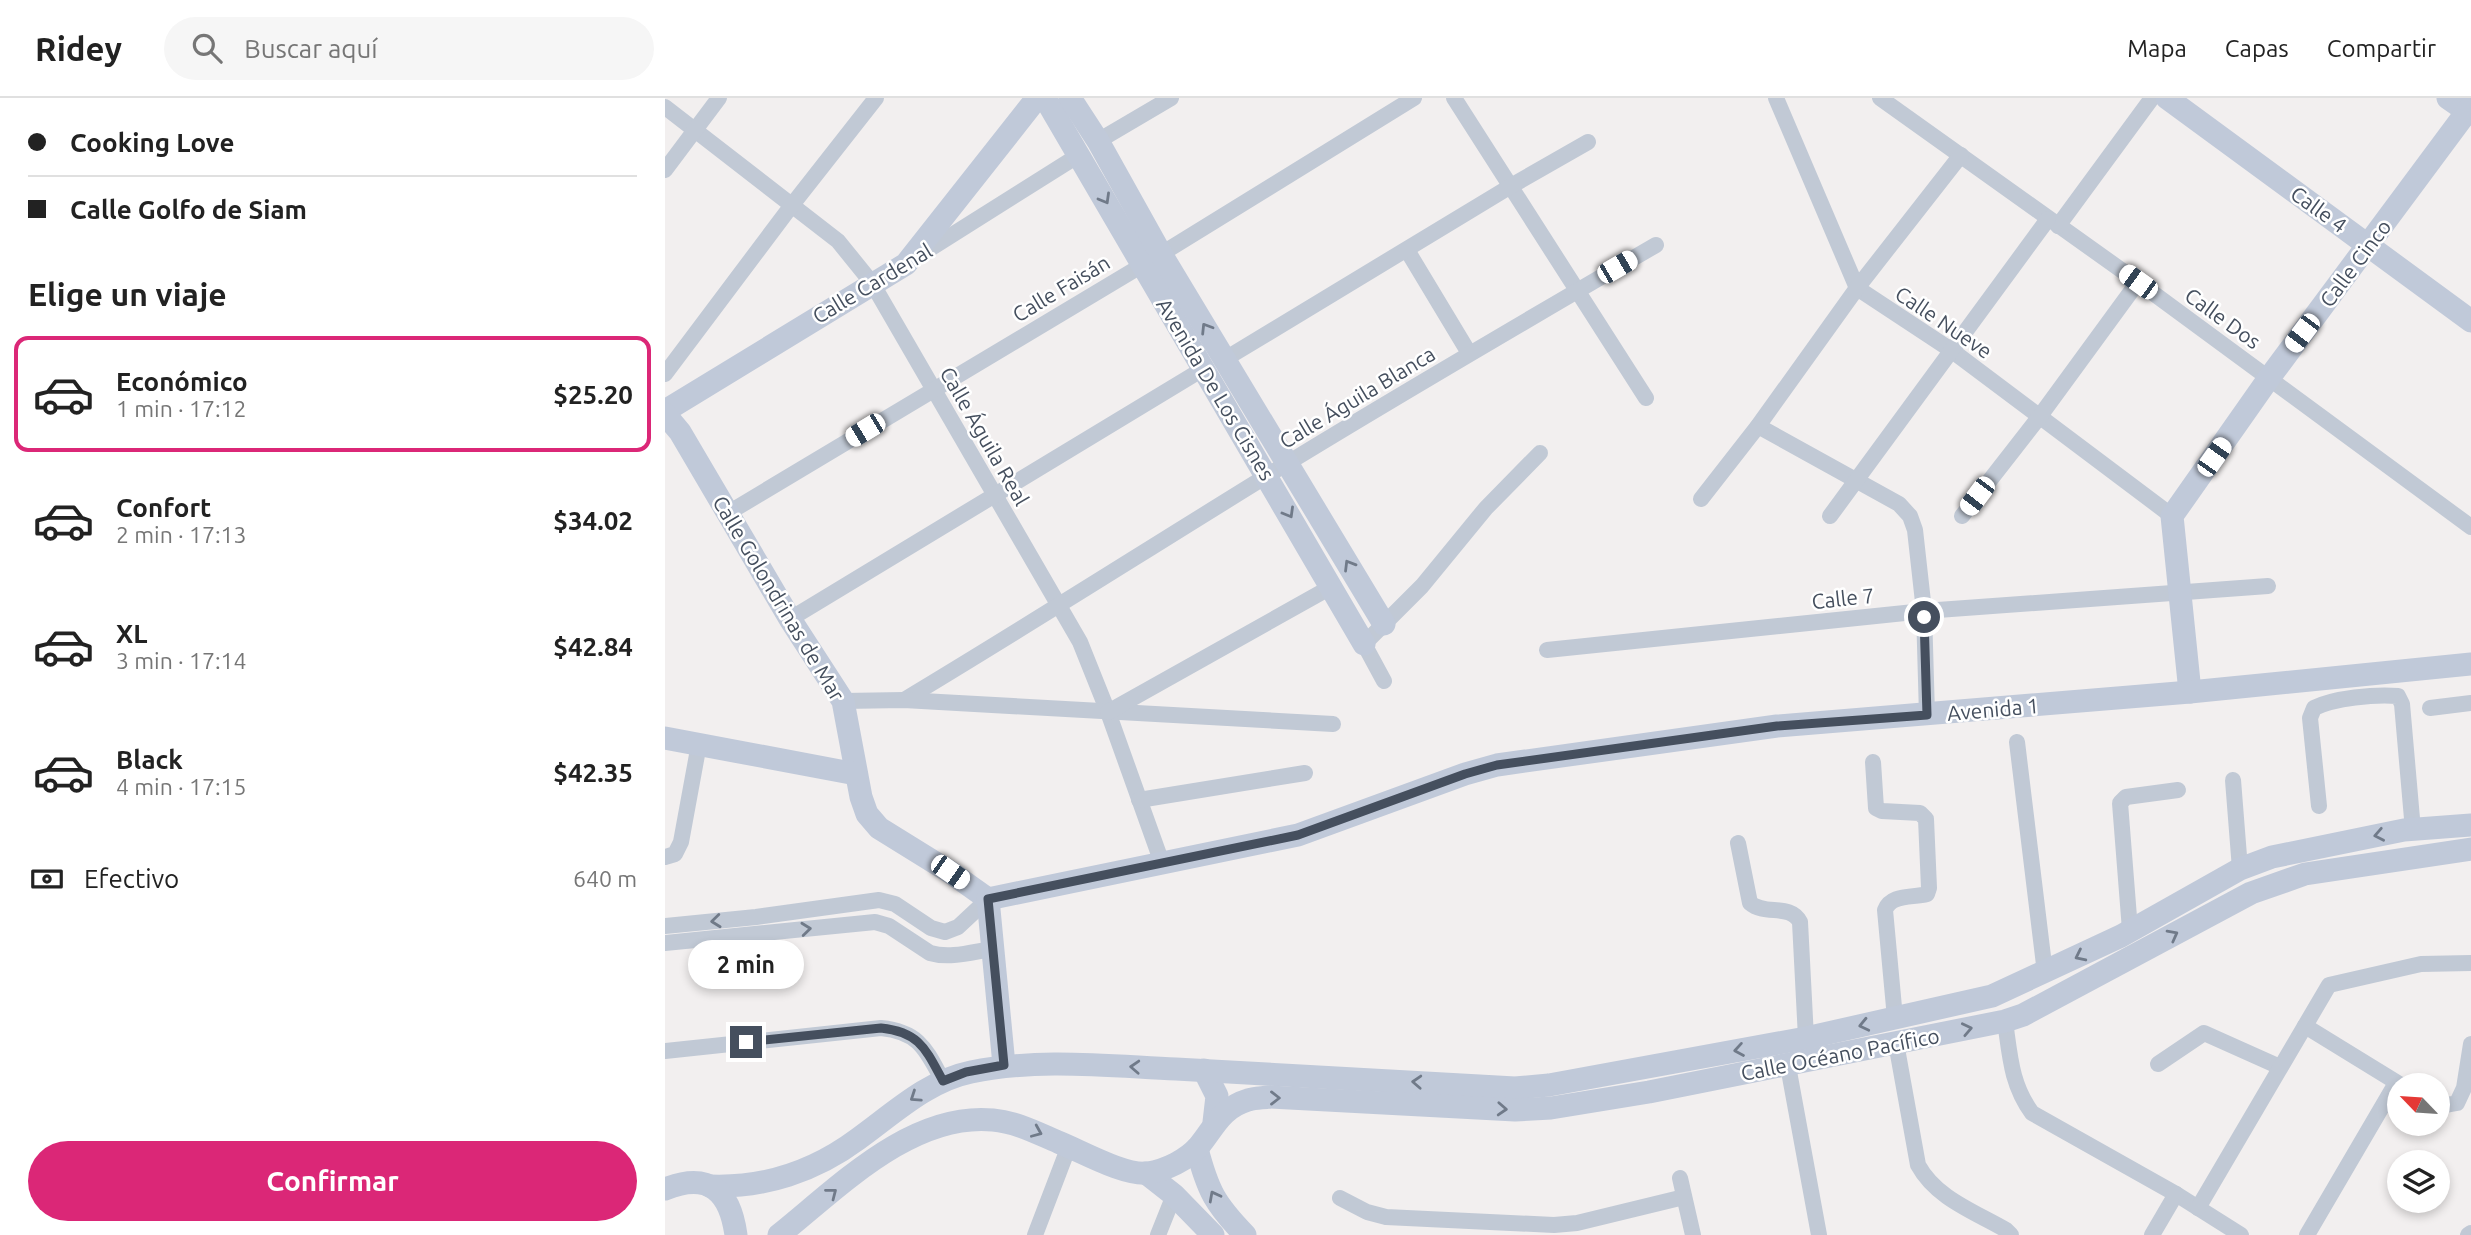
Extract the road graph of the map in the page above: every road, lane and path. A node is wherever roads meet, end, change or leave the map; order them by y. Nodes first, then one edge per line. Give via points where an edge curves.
1 (719, 98) edge
2 (876, 98) edge
3 (1037, 98) edge
4 (1045, 98) edge
5 (1070, 98) edge
6 (1415, 98) edge
7 (1454, 98) edge
8 (1776, 98) edge
9 (1880, 98) edge
10 (2153, 98) edge
11 (2167, 98) edge
12 (2448, 98) edge
13 (1166, 100) edge
14 (665, 107) edge
15 (2470, 111) edge
16 (696, 130) junction
17 (1098, 141) junction
18 (1588, 142) dead end
19 (1079, 155) junction
20 (1961, 155) junction
21 (665, 170) edge
22 (1511, 186) junction
23 (792, 205) junction
24 (2053, 222) junction
25 (1656, 245) dead end
26 (2369, 245) junction
27 (1407, 250) junction
28 (1152, 259) junction
29 (906, 264) junction
30 (2138, 282) junction
31 (872, 283) junction
32 (1857, 288) junction
33 (1578, 290) junction
34 (2471, 321) edge
35 (1951, 350) junction
36 (1469, 353) junction
37 (1225, 359) junction
38 (1203, 369) junction
39 (665, 374) edge
40 (2269, 378) junction
41 (933, 388) junction
42 (1646, 398) dead end
43 (665, 412) edge
44 (2040, 415) junction
45 (1758, 426) junction
46 (1540, 453) dead end
47 (1288, 463) junction
48 (1268, 476) junction
49 (1857, 481) junction
50 (995, 494) junction
51 (1701, 499) dead end
52 (728, 513) junction
53 (1830, 516) dead end
54 (1962, 516) dead end
55 (2172, 516) junction
56 (2471, 527) edge
57 (2268, 586) dead end
58 (1331, 587) junction
59 (2179, 591) junction
60 (1060, 606) junction
61 (1924, 611) junction
62 (790, 619) junction
63 (1384, 624) junction
64 (1364, 644) junction
65 (1548, 650) dead end
66 (2471, 664) edge
67 (1384, 681) dead end
68 (2190, 692) junction
69 (904, 700) junction
70 (843, 701) junction
71 (2471, 703) edge
72 (2430, 708) dead end
73 (1108, 712) junction
74 (1927, 715) junction
75 (1333, 724) dead end
76 (665, 737) edge
77 (2017, 742) dead end
78 (699, 744) junction
79 (1873, 762) dead end
80 (856, 774) junction
81 (1305, 774) dead end
82 (2233, 780) dead end
83 (2178, 790) dead end
84 (1139, 800) junction
85 (2319, 806) dead end
86 (2471, 825) edge
87 (2413, 830) junction
88 (1738, 843) dead end
89 (2471, 849) edge
90 (2298, 851) junction
91 (665, 857) edge
92 (1162, 863) junction
93 (2240, 869) junction
94 (2305, 874) junction
95 (988, 899) junction
96 (879, 900) junction
97 (756, 917) junction
98 (875, 922) junction
99 (665, 926) edge
100 (958, 927) junction
101 (2130, 930) junction
102 (758, 934) junction
103 (665, 943) edge
104 (992, 949) junction
105 (961, 954) junction
106 (2471, 963) edge
107 (2045, 973) junction
108 (1895, 1018) junction
109 (2005, 1021) junction
110 (2305, 1026) junction
111 (1806, 1038) junction
112 (1896, 1044) junction
113 (2471, 1044) edge
114 (665, 1051) edge
115 (2158, 1064) dead end
116 (1004, 1065) junction
117 (1788, 1066) junction
118 (2280, 1067) junction
119 (1646, 1068) junction
120 (1204, 1070) junction
121 (2387, 1077) edge
122 (943, 1081) junction
123 (1649, 1092) junction
124 (2387, 1102) edge
125 (2450, 1104) edge
126 (1214, 1122) junction
127 (1069, 1146) junction
128 (1197, 1149) junction
129 (1146, 1173) junction
130 (1680, 1178) dead end
131 (669, 1184) edge
132 (710, 1186) junction
133 (2176, 1194) junction
134 (1174, 1195) junction
135 (1684, 1197) junction
136 (1341, 1198) dead end
137 (2198, 1208) junction
138 (1472, 1228) edge
139 (1578, 1229) edge
140 (736, 1235) edge
141 (779, 1235) edge
142 (1035, 1235) edge
143 (1158, 1235) edge
144 (1213, 1235) edge
145 (1245, 1235) edge
146 (1693, 1235) edge
147 (1819, 1235) edge
148 (2011, 1235) edge
149 (2152, 1235) edge
150 (2241, 1235) edge
151 (2307, 1235) edge

1 - 16 street
2 - 23 street
3 - 29 street
4 - 19 street, Avenida De Los Cisnes
5 - 17 street, Avenida De Los Cisnes
6 - 28 street, Calle Faisán
7 - 22 street
8 - 32 street
9 - 20 street, Calle Dos
10 - 24 street
11 - 26 street, Calle 4
12 - 15 street
13 - 17 street
14 - 16 street, Calle Águila Real
15 - 26 street, Calle Cinco
16 - 21 street
16 - 23 street, Calle Águila Real
17 - 28 street, Avenida De Los Cisnes
18 - 22 street
19 -> 28 street, Avenida De Los Cisnes
19 - 29 street, Calle Cardenal
20 - 24 street, Calle Dos
20 - 32 street
22 - 27 street
22 - 33 street
23 - 31 street, Calle Águila Real via 838,241
23 - 39 street
24 - 30 street, Calle Dos
24 - 35 street
25 - 33 street, Calle Águila Blanca
26 - 34 street, Calle 4
26 - 40 street, Calle Cinco
27 - 36 street
27 - 37 street
37 -> 28 street, Avenida De Los Cisnes
28 - 38 street, Avenida De Los Cisnes
28 - 41 street, Calle Faisán
29 - 31 street, Calle Cardenal
30 - 40 street, Calle Dos
30 - 44 street
31 - 41 street, Calle Águila Real
31 - 43 street, Calle Cardenal
32 - 35 street, Calle Nueve
32 - 45 street
33 - 36 street, Calle Águila Blanca
33 - 42 street
35 - 44 street, Calle Nueve
35 - 49 street
36 - 47 street, Calle Águila Blanca
37 - 47 street, Avenida De Los Cisnes
38 - 48 street, Avenida De Los Cisnes
38 - 50 street
40 - 55 street, Calle Cinco
40 - 56 street, Calle Dos
41 - 50 street, Calle Águila Real
41 - 52 street, Calle Faisán
43 - 52 street, Calle Golondrinas de Mar
44 - 54 street
44 - 55 street, Calle Nueve
45 - 49 street
45 - 51 street
46 - 63 street
47 - 48 street, Calle Águila Blanca
63 -> 47 street, Avenida De Los Cisnes
48 -> 58 street, Avenida De Los Cisnes
48 - 60 street, Calle Águila Blanca
49 - 53 street
49 - 61 street via 1899,504 1910,516
50 - 60 street, Calle Águila Real
50 - 62 street
52 - 62 street, Calle Golondrinas de Mar
55 - 59 street
57 - 59 street, Calle 7
58 - 64 street, Avenida De Los Cisnes
58 - 73 street
59 - 61 street, Calle 7
59 - 68 street
60 - 69 street, Calle Águila Blanca
60 - 73 street, Calle Águila Real
61 - 65 street, Calle 7
61 - 74 street
62 - 70 street, Calle Golondrinas de Mar
63 - 64 street
64 - 67 street, Avenida De Los Cisnes
66 - 68 street, Avenida 1
68 - 74 street, Avenida 1
69 - 70 street
69 - 73 street
70 - 80 street, Calle Golondrinas de Mar
71 - 72 street
73 - 75 street
73 - 84 street, Calle Águila Real
74 - 92 street, Avenida 1 via 1777,726 1497,765 1298,835
76 - 78 street
77 - 107 street
78 - 80 street
78 - 91 street via 681,842 675,854
79 - 108 street via 1876,808 1920,813 1926,819 1927,894 1893,900 1885,910
80 - 95 street, Calle Golondrinas de Mar via 867,814 879,828
81 - 84 street
82 - 93 street
83 - 101 street via 2126,797 2120,803
84 - 92 street, Calle Águila Real
85 - 87 street via 2310,719 2314,708 2397,696 2402,704
86 - 87 street, Calle Océano Pacífico
87 -> 90 street, Calle Océano Pacífico
88 - 111 street via 1750,903 1762,910 1789,912 1800,922
89 - 94 street, Calle Océano Pacífico
90 - 93 street, Calle Océano Pacífico
90 - 94 street
92 - 95 street, Avenida 1
93 - 101 street, Calle Océano Pacífico
109 -> 94 street, Calle Océano Pacífico via 2251,894
95 - 100 street
95 - 104 street
96 - 97 street
96 - 98 street
96 - 100 street via 895,904 938,931
97 -> 99 street
97 - 102 street
102 -> 98 street
98 - 105 street via 930,953
100 - 105 street
101 -> 107 street, Calle Océano Pacífico
102 - 103 street
104 - 105 street
104 - 116 street
106 - 110 street via 2421,964 2329,985
107 - 108 street, Calle Océano Pacífico via 1992,996
108 -> 111 street, Calle Océano Pacífico
112 -> 109 street, Calle Océano Pacífico
109 - 133 street via 2014,1081 2032,1113
110 - 118 street
110 - 121 street
111 -> 119 street, Calle Océano Pacífico
112 - 117 street, Calle Océano Pacífico
112 - 148 street via 1918,1165 1927,1182
113 - 125 street via 2464,1088 2457,1103
114 - 122 street via 881,1028 900,1030 916,1039
115 - 118 street via 2204,1033
120 -> 116 street, Calle Océano Pacífico
116 - 122 street, Calle Océano Pacífico
117 - 123 street, Calle Océano Pacífico
117 - 147 street
118 - 137 street
119 -> 120 street, Calle Océano Pacífico via 1515,1088
119 - 123 street
120 - 126 street via 1217,1096
122 -> 132 street, Calle Océano Pacífico via 855,1142 801,1172 739,1187
126 -> 123 street, Calle Océano Pacífico via 1247,1100 1269,1097 1515,1110
124 - 151 street
126 - 128 street, Calle Océano Pacífico
127 - 129 street via 1127,1171
141 -> 127 street via 898,1143 947,1123 996,1120
127 - 142 street
128 - 129 street, Calle Océano Pacífico via 1181,1161
145 -> 128 street via 1209,1189
129 - 134 street
130 - 135 street
131 - 132 street, Calle Océano Pacífico
132 - 140 street via 729,1203
133 - 137 street
133 - 149 street
134 - 143 street
134 - 144 street
135 - 139 street
135 - 146 street
136 - 138 street via 1386,1217
137 - 150 street
138 - 139 street via 1542,1225

